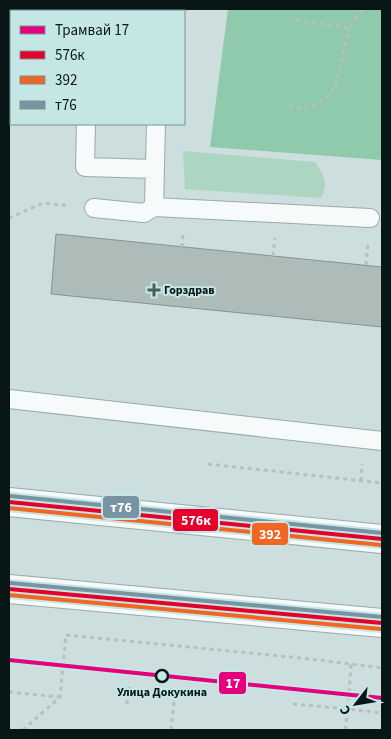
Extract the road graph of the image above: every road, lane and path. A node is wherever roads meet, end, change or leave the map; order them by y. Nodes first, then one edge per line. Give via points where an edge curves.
1 (362, 9) edge
2 (296, 20) dead end
3 (349, 28) junction
4 (289, 106) dead end
5 (86, 125) edge
6 (156, 125) edge
7 (154, 169) junction
8 (154, 206) junction
9 (94, 208) joint
10 (9, 218) edge
11 (370, 218) dead end
12 (9, 399) edge
13 (382, 441) edge
14 (208, 464) dead end
15 (382, 483) edge
16 (9, 502) edge
17 (382, 539) edge
18 (9, 589) edge
19 (382, 623) edge
20 (351, 664) junction
21 (382, 668) edge
22 (129, 687) dead end
23 (9, 692) edge
24 (175, 692) dead end
25 (60, 697) junction
26 (127, 704) dead end
27 (293, 704) dead end
28 (348, 709) junction
29 (382, 712) edge
30 (23, 730) edge
31 (171, 730) edge
32 (345, 730) edge

1 - 3 path
2 - 3 path
3 - 4 path via 334,87 327,97 315,105
5 - 7 lane via 86,168
6 - 7 lane
7 - 8 lane
8 - 9 lane via 144,213
8 - 11 lane
9 - 10 path via 43,203
12 - 13 lane
14 - 15 path
16 - 17 main road
18 - 19 main road
20 - 21 path
20 - 25 path via 66,635
20 - 28 path
22 - 26 path
23 - 25 path
24 - 31 path
25 - 30 path
27 - 28 path
28 - 29 path
28 - 32 path

